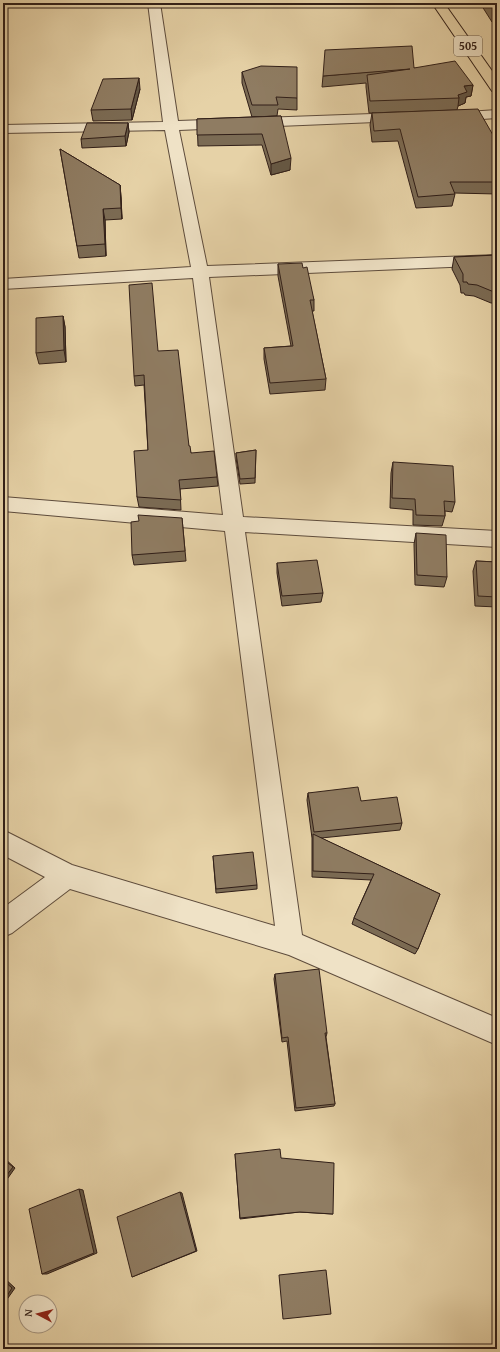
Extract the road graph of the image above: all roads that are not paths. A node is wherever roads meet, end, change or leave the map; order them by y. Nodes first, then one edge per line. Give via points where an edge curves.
1 (154, 3) edge
2 (438, 3) edge
3 (497, 88) edge
4 (497, 114) edge
5 (441, 116) edge
6 (411, 117) edge
7 (171, 126) junction
8 (3, 130) edge
9 (497, 260) edge
10 (200, 272) junction
11 (3, 284) edge
12 (3, 504) edge
13 (233, 524) junction
14 (497, 539) edge
15 (3, 842) edge
16 (67, 876) junction
17 (3, 924) edge
18 (290, 943) junction
19 (497, 1032) edge

1 - 7 street
2 - 3 main road, 505
4 - 5 street
6 - 7 street
7 - 8 street
7 - 10 street
9 - 10 street
10 - 11 street
10 - 13 street
12 - 13 street
13 - 14 street
13 - 18 street
15 - 16 street
16 - 17 street
16 - 18 street
18 - 19 street

